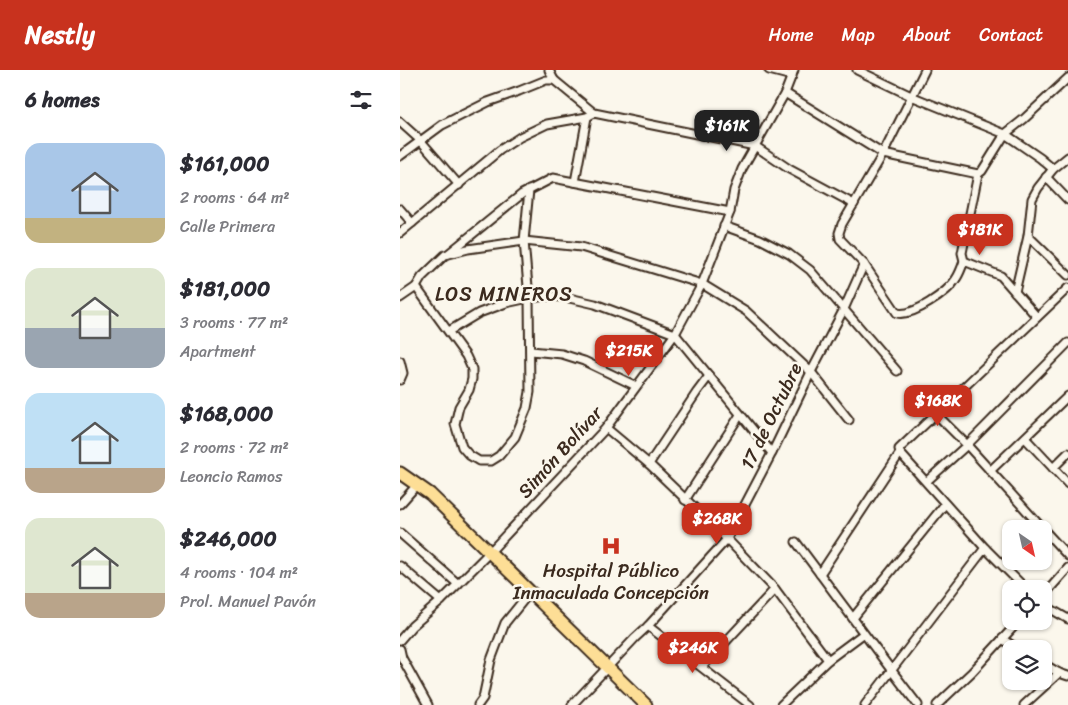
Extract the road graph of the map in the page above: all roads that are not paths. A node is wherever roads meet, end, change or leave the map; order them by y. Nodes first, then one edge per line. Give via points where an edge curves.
1 (549, 70) edge
2 (769, 70) edge
3 (857, 70) edge
4 (925, 70) edge
5 (793, 73) edge
6 (1068, 78) edge
7 (554, 80) junction
8 (785, 93) junction
9 (911, 96) junction
10 (590, 115) junction
11 (400, 122) edge
12 (1005, 134) junction
13 (420, 140) junction
14 (755, 146) junction
15 (883, 154) junction
16 (400, 156) edge
17 (1068, 157) edge
18 (1053, 169) junction
19 (978, 174) junction
20 (1046, 177) junction
21 (575, 182) junction
22 (459, 185) junction
23 (529, 190) junction
24 (1068, 200) edge
25 (854, 204) junction
26 (400, 209) edge
27 (730, 212) junction
28 (412, 223) junction
29 (724, 226) junction
30 (400, 232) edge
31 (1028, 236) junction
32 (524, 241) junction
33 (445, 256) junction
34 (964, 261) junction
35 (864, 264) junction
36 (1068, 275) edge
37 (702, 284) junction
38 (416, 287) junction
39 (1068, 288) edge
40 (1015, 292) junction
41 (400, 298) edge
42 (529, 298) junction
43 (844, 309) junction
44 (1037, 317) junction
45 (449, 332) junction
46 (674, 334) junction
47 (1068, 343) edge
48 (531, 351) junction
49 (400, 361) edge
50 (897, 371) dead end
51 (811, 372) junction
52 (710, 376) junction
53 (400, 380) edge
54 (636, 386) junction
55 (1068, 396) edge
56 (936, 414) junction
57 (740, 415) junction
58 (849, 420) dead end
59 (606, 428) junction
60 (1025, 438) junction
61 (966, 445) junction
62 (772, 453) junction
63 (900, 453) junction
64 (1068, 453) edge
65 (649, 464) junction
66 (1053, 468) junction
67 (990, 471) junction
68 (400, 473) edge
69 (926, 481) junction
70 (1068, 484) edge
71 (417, 485) junction
72 (685, 500) junction
73 (400, 504) edge
74 (944, 504) junction
75 (1035, 520) edge
76 (400, 533) edge
77 (727, 539) junction
78 (1052, 539) edge
79 (796, 542) dead end
80 (985, 548) junction
81 (490, 553) junction
82 (1068, 556) edge
83 (400, 567) edge
84 (1068, 568) edge
85 (820, 574) junction
86 (1017, 580) edge
87 (458, 584) junction
88 (1052, 586) edge
89 (775, 589) junction
90 (530, 592) junction
91 (441, 601) junction
92 (1052, 609) edge
93 (854, 618) junction
94 (1068, 620) edge
95 (648, 626) junction
96 (1011, 630) edge
97 (863, 634) junction
98 (400, 640) edge
99 (1002, 640) joint
100 (400, 649) edge
101 (828, 660) junction
102 (702, 667) junction
103 (607, 668) junction
104 (1052, 669) edge
105 (892, 671) junction
106 (1059, 673) junction
107 (1068, 676) edge
108 (428, 705) edge
109 (478, 705) edge
110 (572, 705) edge
111 (646, 705) edge
112 (750, 705) edge
113 (781, 705) edge
114 (865, 705) edge
115 (918, 705) edge
116 (937, 705) edge
117 (1024, 705) edge

1 - 7 street
2 - 5 street
3 - 9 street
4 - 9 street
5 - 8 street, Simón Bolívar
6 - 12 street
7 - 10 street
7 - 13 street via 546,80 488,102
8 - 14 street, Simón Bolívar
8 - 15 street
9 - 12 street
9 - 15 street
10 - 14 street
10 - 21 street
10 - 22 street via 547,124 520,137
11 - 13 street
12 - 18 street
12 - 19 street
13 - 16 street
13 - 22 street
14 - 25 street via 789,169
14 - 27 street, Simón Bolívar via 742,168
15 - 19 street
15 - 25 street
17 - 18 street
18 - 20 street
19 - 34 street via 962,254
20 - 24 street
20 - 31 street via 1032,198
21 - 23 street via 553,178
21 - 27 street
22 - 28 street
23 - 32 street
23 - 33 street
25 - 35 street via 839,233 840,239
26 - 28 street
27 - 29 street, Simón Bolívar
28 - 30 street
29 - 37 street, Simón Bolívar
29 - 43 street via 790,254 810,270
31 - 36 street
31 - 40 street
32 - 33 street
32 - 37 street via 581,247
32 - 42 street
33 - 38 street
34 - 35 street via 947,290 920,308 902,314 893,308
34 - 40 street via 1001,276
35 - 43 street, 17 de Octubre
37 - 46 street, Simón Bolívar
37 - 51 street via 746,311
38 - 41 street
38 - 45 street
39 - 44 street
40 - 44 street
42 - 45 street via 479,313
42 - 46 street via 565,297 595,304
42 - 48 street
43 - 50 street
43 - 51 street, 17 de Octubre
44 - 56 street
45 - 48 street via 472,369 469,390 459,407 455,424 462,447 479,461 491,461 499,456 515,437 530,392
46 - 52 street
46 - 54 street, Simón Bolívar
47 - 61 street
48 - 54 street via 562,354 584,361
49 - 53 street via 403,373
51 - 58 street
51 - 62 street, 17 de Octubre
52 - 57 street
52 - 65 street
54 - 59 street, Simón Bolívar
55 - 60 street
56 - 61 street
56 - 63 street via 899,449
57 - 62 street
57 - 72 street
59 - 65 street
59 - 81 street, Simón Bolívar
60 - 66 street
60 - 67 street
61 - 67 street
61 - 69 street
62 - 77 street, 17 de Octubre
63 - 69 street
63 - 85 street
64 - 66 street
65 - 72 street
66 - 70 street
67 - 75 street
68 - 71 main road
69 - 74 street
71 - 73 street
71 - 81 main road
72 - 77 street
74 - 80 street
74 - 93 street
76 - 87 street
77 - 89 street
77 - 95 street, 17 de Octubre
78 - 82 street
79 - 85 street
80 - 86 street
80 - 105 street
81 - 87 street, Simón Bolívar
81 - 90 main road
83 - 91 street
84 - 88 street
85 - 93 street
87 - 91 street, Simón Bolívar
89 - 101 street
89 - 102 street
90 - 103 main road
90 - 109 street via 505,623 483,698
91 - 98 street, Simón Bolívar
92 - 94 street
93 - 97 street
95 - 102 street
95 - 103 street, 17 de Octubre
96 - 99 street
97 - 101 street
97 - 105 street
99 - 116 street
100 - 108 street
101 - 113 street
102 - 112 street
103 - 110 street, 17 de Octubre
103 - 111 main road
104 - 106 street
105 - 114 street
105 - 115 street
106 - 107 street
106 - 117 street

